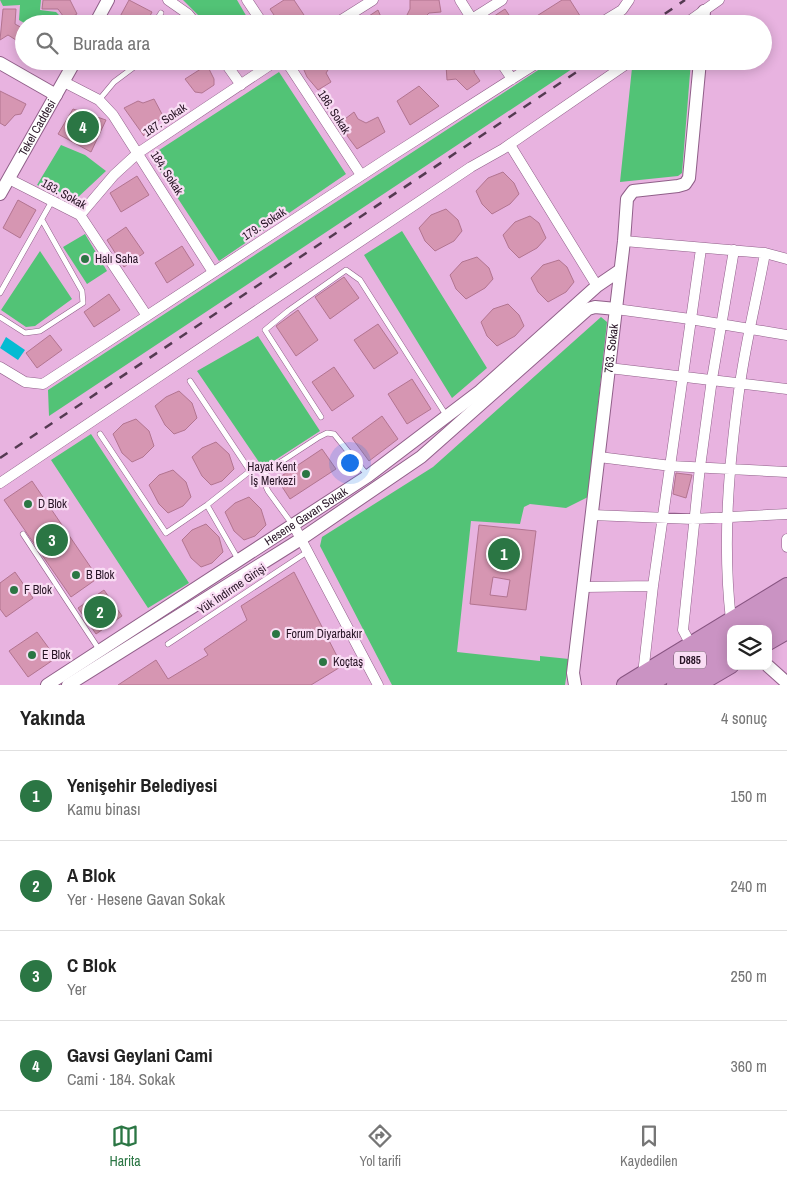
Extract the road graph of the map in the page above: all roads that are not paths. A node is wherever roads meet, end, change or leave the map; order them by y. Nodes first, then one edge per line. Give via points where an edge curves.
1 (108, 0) edge
2 (168, 0) edge
3 (247, 0) edge
4 (372, 0) edge
5 (460, 0) edge
6 (502, 0) edge
7 (628, 0) edge
8 (720, 0) edge
9 (100, 15) edge
10 (189, 15) edge
11 (257, 15) edge
12 (349, 15) edge
13 (470, 15) edge
14 (482, 15) edge
15 (614, 15) edge
16 (705, 15) edge
17 (0, 63) edge
18 (70, 70) edge
19 (129, 70) edge
20 (230, 70) edge
21 (262, 70) edge
22 (292, 70) edge
23 (506, 70) edge
24 (526, 70) edge
25 (618, 70) edge
26 (699, 70) edge
27 (512, 79) junction
28 (64, 82) junction
29 (240, 85) junction
30 (56, 96) junction
31 (99, 100) junction
32 (510, 145) junction
33 (138, 153) junction
34 (361, 176) junction
35 (9, 179) junction
36 (0, 194) edge
37 (52, 201) junction
38 (80, 215) junction
39 (42, 220) junction
40 (624, 241) junction
41 (701, 249) junction
42 (734, 250) junction
43 (765, 253) junction
44 (787, 259) edge
45 (619, 271) junction
46 (213, 272) junction
47 (598, 286) junction
48 (0, 293) edge
49 (616, 310) junction
50 (147, 316) junction
51 (0, 317) edge
52 (690, 319) junction
53 (722, 325) junction
54 (751, 330) junction
55 (787, 335) edge
56 (0, 366) edge
57 (609, 368) junction
58 (684, 377) junction
59 (712, 379) junction
60 (190, 381) dead end
61 (740, 382) junction
62 (787, 389) edge
63 (321, 417) dead end
64 (448, 418) junction
65 (100, 434) dead end
66 (599, 457) junction
67 (671, 466) junction
68 (700, 467) junction
69 (730, 468) junction
70 (787, 472) edge
71 (368, 476) junction
72 (0, 483) edge
73 (207, 505) junction
74 (787, 514) edge
75 (592, 515) junction
76 (728, 517) junction
77 (663, 518) junction
78 (693, 518) junction
79 (294, 526) junction
80 (23, 534) dead end
81 (301, 539) junction
82 (787, 539) edge
83 (787, 547) edge
84 (307, 551) junction
85 (239, 562) junction
86 (653, 586) junction
87 (787, 586) edge
88 (584, 587) junction
89 (787, 600) edge
90 (787, 616) edge
91 (733, 625) edge
92 (738, 625) edge
93 (740, 625) edge
94 (772, 626) edge
95 (787, 630) edge
96 (727, 631) edge
97 (727, 632) edge
98 (772, 639) edge
99 (168, 644) dead end
100 (691, 645) junction
101 (100, 652) junction
102 (727, 653) edge
103 (727, 666) edge
104 (772, 670) edge
105 (646, 679) edge
106 (787, 683) edge
107 (47, 685) edge
108 (68, 685) edge
109 (378, 685) edge
110 (575, 685) edge
111 (625, 685) edge
112 (675, 685) edge
113 (697, 685) edge

1 - 9 street
2 - 10 street
3 - 11 street
4 - 12 street
5 - 13 street
6 - 14 street
7 - 15 street via 622,10
8 - 16 street
17 - 30 street
18 - 28 street, Tekel Caddesi
19 - 31 lane
20 - 29 street
21 - 29 street, 187. Sokak
22 - 34 street, 186. Sokak
23 - 27 street
24 - 27 street, 179. Sokak
25 - 32 street
26 - 40 street, 763. Sokak via 689,178 678,186 633,191 627,199
27 - 34 street, 179. Sokak
28 - 30 street, Tekel Caddesi
28 - 31 street, 184. Sokak
29 - 33 street, 187. Sokak
30 - 35 street, Tekel Caddesi
31 - 33 street, 184. Sokak
32 - 47 street
32 - 72 street via 471,167
33 - 38 street, 187. Sokak
33 - 46 street, 184. Sokak
34 - 46 street, 179. Sokak
35 - 36 street, Tekel Caddesi
35 - 37 street, 183. Sokak
37 - 38 street, 183. Sokak
37 - 39 lane
38 - 50 street, 183. Sokak
39 - 48 lane
39 - 51 lane via 82,291 83,303 40,331 25,333
40 - 41 street
40 - 45 street, 763. Sokak
41 - 42 street
41 - 52 street
42 - 43 street
42 - 53 street
43 - 44 street
43 - 54 street
45 - 47 street, Hesene Gavan Sokak
45 - 49 street, 763. Sokak
46 - 50 street, 179. Sokak
47 - 64 street, Hesene Gavan Sokak
49 - 52 street
49 - 57 street, 763. Sokak
49 - 81 street via 588,309 422,456
50 - 56 street, 179. Sokak via 43,384 25,382
52 - 53 street
52 - 58 street
53 - 54 street
53 - 59 street
54 - 55 street
54 - 61 street
57 - 58 street
57 - 66 street, 763. Sokak
58 - 59 street
58 - 67 street
59 - 61 street
59 - 68 street
60 - 73 lane via 250,471
61 - 62 street
61 - 69 street
63 - 64 lane via 265,330 346,270 360,280
64 - 71 street, Hesene Gavan Sokak
65 - 73 lane via 166,533
66 - 67 street
66 - 75 street, 763. Sokak
67 - 68 street
67 - 77 street
68 - 69 street
68 - 78 street
69 - 70 street
69 - 76 street
71 - 79 street, Hesene Gavan Sokak
71 - 79 lane via 334,434 327,433 267,472 263,480 268,492
73 - 85 lane
74 - 76 street
75 - 77 street
75 - 88 street, 763. Sokak
76 - 78 street
76 - 91 street via 728,596
77 - 78 street
77 - 86 street
78 - 100 street via 683,630
79 - 81 street
79 - 85 street, Hesene Gavan Sokak
80 - 101 lane
81 - 84 street
81 - 108 street
82 - 83 street
84 - 99 lane, Yük İndirme Girişi
84 - 109 street
85 - 101 street, Hesene Gavan Sokak
86 - 88 street
86 - 105 street
87 - 92 highway
88 - 110 street, 763. Sokak via 573,673
89 - 93 highway, D885
90 - 94 highway
95 - 98 highway
96 - 100 highway
97 - 105 highway, D885
100 - 105 highway
101 - 107 street, Hesene Gavan Sokak
102 - 112 highway, D885
103 - 113 highway
104 - 106 street
105 - 111 highway

